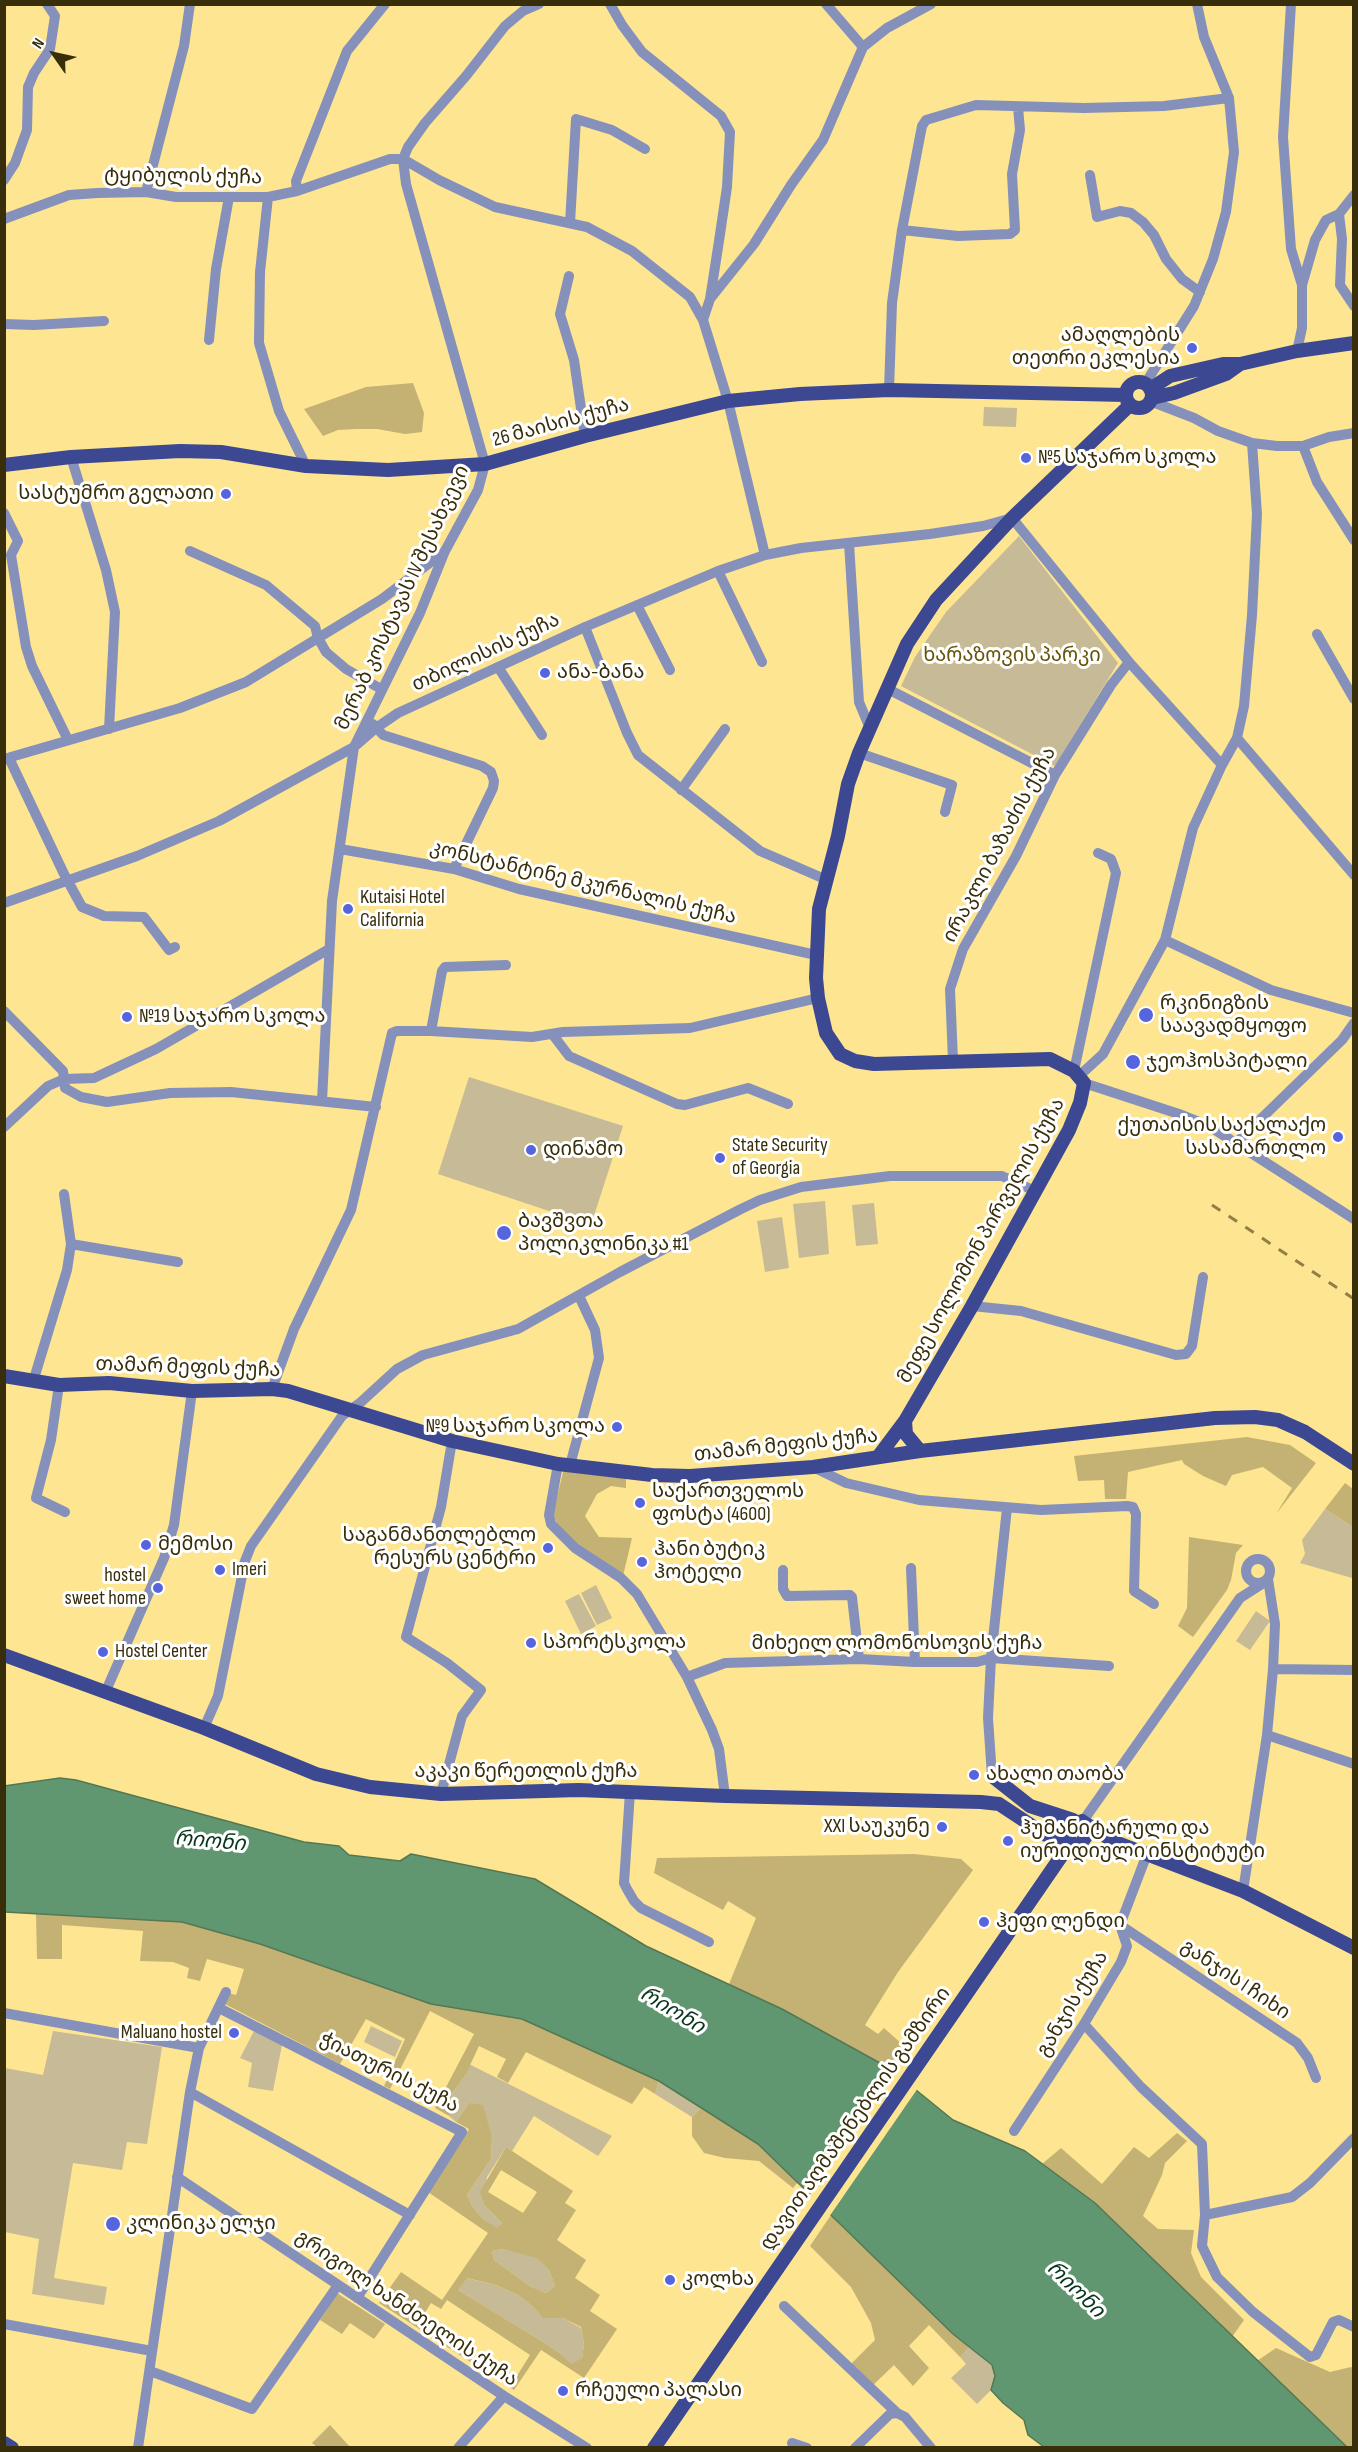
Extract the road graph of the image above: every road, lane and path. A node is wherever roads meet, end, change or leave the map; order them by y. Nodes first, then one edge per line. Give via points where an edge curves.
1 (46, 4) edge
2 (190, 4) edge
3 (385, 4) edge
4 (539, 4) edge
5 (610, 4) edge
6 (826, 4) edge
7 (931, 4) edge
8 (1197, 4) edge
9 (1292, 4) edge
10 (863, 47) junction
11 (1229, 98) junction
12 (1018, 107) junction
13 (645, 149) dead end
14 (403, 159) junction
15 (1090, 175) dead end
16 (4, 180) edge
17 (297, 190) junction
18 (146, 192) junction
19 (1353, 195) edge
20 (229, 197) junction
21 (268, 197) junction
22 (1339, 214) junction
23 (4, 219) edge
24 (570, 223) junction
25 (902, 230) junction
26 (569, 276) dead end
27 (1302, 285) junction
28 (1200, 292) junction
29 (710, 299) junction
30 (1353, 306) edge
31 (703, 320) junction
32 (104, 321) dead end
33 (4, 324) edge
34 (209, 340) dead end
35 (1353, 343) edge
36 (1296, 351) junction
37 (889, 390) junction
38 (1149, 393) junction
39 (1128, 400) junction
40 (728, 401) junction
41 (1353, 433) edge
42 (585, 436) junction
43 (1252, 443) junction
44 (1304, 446) junction
45 (71, 457) junction
46 (485, 464) junction
47 (4, 465) edge
48 (306, 465) junction
49 (4, 513) edge
50 (1012, 518) junction
51 (1353, 540) edge
52 (849, 543) junction
53 (190, 551) dead end
54 (445, 551) junction
55 (765, 555) junction
56 (718, 571) junction
57 (637, 605) junction
58 (585, 627) junction
59 (1317, 634) dead end
60 (318, 638) junction
61 (762, 662) dead end
62 (1129, 662) junction
63 (498, 667) junction
64 (670, 670) dead end
65 (381, 688) junction
66 (886, 688) junction
67 (1353, 699) edge
68 (369, 718) junction
69 (869, 726) junction
70 (376, 728) junction
71 (109, 729) junction
72 (725, 729) dead end
73 (542, 735) dead end
74 (1237, 738) junction
75 (69, 740) junction
76 (354, 747) junction
77 (859, 753) junction
78 (7, 758) edge
79 (1222, 765) junction
80 (1055, 775) junction
81 (681, 790) junction
82 (945, 812) dead end
83 (340, 849) junction
84 (1098, 854) dead end
85 (454, 869) junction
86 (1353, 875) edge
87 (827, 880) junction
88 (68, 882) junction
89 (4, 903) edge
90 (1165, 939) junction
91 (175, 947) dead end
92 (329, 949) junction
93 (816, 956) junction
94 (506, 965) dead end
95 (818, 998) junction
96 (4, 1011) edge
97 (1353, 1012) edge
98 (1353, 1023) edge
99 (431, 1031) junction
100 (553, 1035) junction
101 (953, 1060) junction
102 (1079, 1077) junction
103 (63, 1079) junction
104 (322, 1101) junction
105 (788, 1104) dead end
106 (376, 1107) junction
107 (4, 1127) edge
108 (1235, 1144) junction
109 (1035, 1191) junction
110 (64, 1194) dead end
111 (1353, 1219) edge
112 (71, 1244) junction
113 (178, 1262) dead end
114 (1203, 1277) dead end
115 (579, 1296) junction
116 (972, 1306) junction
117 (4, 1376) edge
118 (33, 1382) junction
119 (59, 1385) junction
120 (272, 1389) junction
121 (192, 1391) junction
122 (350, 1412) junction
123 (905, 1421) junction
124 (452, 1441) junction
125 (920, 1451) junction
126 (878, 1456) junction
127 (564, 1464) junction
128 (1353, 1464) edge
129 (813, 1467) junction
130 (1007, 1508) junction
131 (65, 1512) dead end
132 (911, 1568) dead end
133 (783, 1570) dead end
134 (1246, 1571) junction
135 (1266, 1580) junction
136 (1240, 1598) junction
137 (1154, 1604) dead end
138 (4, 1655) edge
139 (991, 1658) junction
140 (859, 1659) junction
141 (915, 1662) junction
142 (1109, 1666) dead end
143 (1274, 1669) junction
144 (1353, 1670) edge
145 (687, 1677) junction
146 (105, 1693) junction
147 (204, 1728) junction
148 (1267, 1735) junction
149 (1353, 1764) edge
150 (993, 1776) junction
151 (630, 1792) junction
152 (441, 1794) junction
153 (725, 1796) junction
154 (999, 1804) junction
155 (1081, 1822) junction
156 (1073, 1841) junction
157 (1115, 1842) junction
158 (1147, 1854) junction
159 (1243, 1891) junction
160 (1120, 1925) junction
161 (709, 1942) dead end
162 (1353, 1948) edge
163 (226, 1992) dead end
164 (219, 2008) junction
165 (4, 2013) edge
166 (1084, 2024) junction
167 (199, 2048) junction
168 (1316, 2078) dead end
169 (190, 2092) junction
170 (1014, 2132) dead end
171 (1353, 2138) edge
172 (177, 2177) junction
173 (410, 2215) junction
174 (1205, 2215) junction
175 (338, 2285) junction
176 (357, 2298) junction
177 (784, 2306) dead end
178 (4, 2324) edge
179 (1353, 2327) edge
180 (152, 2351) junction
181 (150, 2371) junction
182 (504, 2396) junction
183 (897, 2413) junction
184 (4, 2443) edge
185 (792, 2443) dead end
186 (12, 2448) edge
187 (138, 2448) edge
188 (458, 2448) edge
189 (587, 2448) edge
190 (654, 2448) edge
191 (807, 2448) edge
192 (855, 2448) edge
193 (931, 2448) edge

1 - 16 street via 55,16 50,49 28,87 27,130
2 - 18 street via 184,46
3 - 17 street via 347,51 296,181
4 - 14 street via 505,26 425,123
5 - 29 street via 642,52 721,116 730,132 727,187
6 - 10 street
7 - 10 street via 887,28
8 - 11 street via 1204,37
9 - 27 street via 1283,137 1291,249
10 - 29 street via 823,140 754,244
11 - 12 street via 1164,106
11 - 28 street via 1234,152 1226,212
12 - 25 street via 976,105 926,120
12 - 25 street via 1020,130 1012,174 1015,230 1010,234 958,236
13 - 24 street via 612,130 576,118
14 - 17 street, ტყიბულის ქუჩა via 390,159
14 - 24 street via 495,207
14 - 46 street via 406,184
15 - 28 street via 1097,217 1120,211 1131,213 1154,235 1182,279
17 - 21 street, ტყიბულის ქუჩა
18 - 20 street, ტყიბულის ქუჩა via 176,197
18 - 23 street, ტყიბულის ქუჩა via 69,195
19 - 22 street
20 - 21 street, ტყიბულის ქუჩა
20 - 34 street
21 - 48 street via 260,272 259,343 279,411
22 - 27 street via 1326,220 1315,240
22 - 30 street via 1340,285
24 - 31 street via 632,251 690,297
25 - 37 street via 892,303
26 - 42 street via 560,314 574,360
27 - 36 street via 1302,328
28 - 38 street
29 - 31 street
31 - 40 street
32 - 33 street
35 - 36 main road
36 - 38 main road via 1240,364 1226,374 1174,393
37 - 39 main road, 26 მაისის ქუჩა
37 - 40 main road, 26 მაისის ქუჩა
38 - 39 main road, 26 მაისის ქუჩა via 1144,407 1135,408
38 - 39 main road via 1133,384
38 - 43 street via 1218,431
39 - 50 main road
40 - 42 main road, 26 მაისის ქუჩა
40 - 55 street
41 - 44 street
42 - 46 main road, 26 მაისის ქუჩა
43 - 44 street
43 - 74 street via 1257,514 1252,615 1244,706
44 - 51 street via 1317,482
45 - 47 main road, 26 მაისის ქუჩა
45 - 48 main road, 26 მაისის ქუჩა via 221,452
45 - 71 street via 115,612
46 - 48 main road, 26 მაისის ქუჩა via 388,470
46 - 54 street, მერაბ კოსტავას IV შესახვევი via 478,490
49 - 75 street via 18,542 11,555 26,647
50 - 52 street, თბილისის ქუჩა via 983,526
50 - 62 street
50 - 66 main road via 936,600 907,644
52 - 55 street, თბილისის ქუჩა
52 - 69 street via 859,702
53 - 60 street via 266,585 315,626
54 - 60 street via 382,599
54 - 65 street, მერაბ კოსტავას IV შესახვევი via 420,613
55 - 56 street, თბილისის ქუჩა
56 - 57 street, თბილისის ქუჩა
56 - 61 street
57 - 58 street, თბილისის ქუჩა
57 - 64 street
58 - 63 street, თბილისის ქუჩა
58 - 81 street via 638,755
59 - 67 street
60 - 65 street via 326,652 346,669
60 - 71 street via 246,682 180,708
62 - 79 street
62 - 80 street, ირაკლი ბაზაძის ქუჩა
63 - 70 street, თბილისის ქუჩა via 398,713
63 - 73 street
65 - 68 street, მერაბ კოსტავას IV შესახვევი
66 - 69 main road
66 - 80 street
68 - 70 street
68 - 76 street, მერაბ კოსტავას IV შესახვევი
69 - 77 main road
70 - 76 street, თბილისის ქუჩა
70 - 85 street via 383,735 491,772 493,788
71 - 75 street
72 - 81 street
74 - 79 street
74 - 86 street
75 - 78 street
76 - 83 street
76 - 88 street, თბილისის ქუჩა via 219,821
77 - 82 street via 952,785
77 - 87 main road via 848,784
78 - 88 street
79 - 90 street via 1193,828
80 - 101 street, ირაკლი ბაზაძის ქუჩა via 954,973 950,988
81 - 87 street via 760,851
83 - 85 street, კონსტანტინე მკურნალის ქუჩა
83 - 92 street
84 - 102 street via 1111,859 1116,873
85 - 93 street, კონსტანტინე მკურნალის ქუჩა via 519,889
87 - 93 main road via 819,909
88 - 89 street, თბილისის ქუჩა
88 - 91 street via 82,907 104,916 144,917 169,950
90 - 97 street via 1271,990
90 - 102 street via 1102,1054
92 - 103 street via 156,1049 94,1078
92 - 104 street
93 - 95 main road
94 - 99 street via 445,967
95 - 100 street via 704,1026
95 - 101 main road via 826,1033 840,1054 855,1062
96 - 103 street via 63,1071
98 - 108 street via 1342,1040
99 - 100 street via 506,1037
99 - 106 street via 392,1033
100 - 105 street via 569,1056 677,1104 685,1106 748,1088
101 - 102 main road via 1042,1058 1057,1062
102 - 108 street via 1209,1126
102 - 109 main road, მეფე სოლომონ პირველის ქუჩა via 1080,1103
103 - 104 street via 65,1088 81,1097 107,1102 170,1093 231,1092
103 - 107 street via 48,1086
104 - 106 street
106 - 120 street via 351,1210 294,1329
108 - 111 street
109 - 115 street via 1002,1176 890,1176 801,1187 741,1209
109 - 116 main road, მეფე სოლომონ პირველის ქუჩა
110 - 112 street
112 - 113 street
112 - 118 street via 68,1270
114 - 116 street via 1192,1346 1186,1354 1176,1355 1021,1311
115 - 122 street via 518,1329 418,1357 397,1369
115 - 127 street via 595,1330 599,1358
116 - 123 main road, მეფე სოლომონ პირველის ქუჩა
117 - 118 main road, თამარ მეფის ქუჩა
118 - 119 main road, თამარ მეფის ქუჩა
119 - 121 main road, თამარ მეფის ქუჩა via 109,1383
119 - 131 street via 51,1440 36,1498
120 - 121 main road, თამარ მეფის ქუჩა
120 - 122 main road, თამარ მეფის ქუჩა
121 - 146 street via 174,1526
122 - 124 main road, თამარ მეფის ქუჩა
122 - 147 street via 342,1416 251,1546 218,1696
123 - 125 main road via 906,1434
123 - 126 main road, მეფე სოლომონ პირველის ქუჩა
124 - 127 main road, თამარ მეფის ქუჩა
124 - 152 street via 441,1507 406,1637 481,1690 462,1716
125 - 126 main road, თამარ მეფის ქუჩა
125 - 128 main road, თამარ მეფის ქუჩა via 1215,1418 1255,1417 1278,1420 1305,1432
126 - 129 main road, თამარ მეფის ქუჩა
127 - 129 main road, თამარ მეფის ქუჩა via 690,1476
127 - 145 street via 549,1515 550,1524 575,1548 621,1578 637,1594
129 - 130 street via 846,1483 919,1500
130 - 137 street via 1133,1508 1134,1590
130 - 139 street
132 - 141 street
133 - 140 street via 787,1596 852,1597
134 - 135 street via 1252,1582
134 - 135 street via 1249,1563 1261,1559 1270,1567
134 - 136 street
135 - 136 street
135 - 143 street via 1275,1624
136 - 155 street
138 - 146 main road, აკაკი წერეთლის ქუჩა
139 - 141 street, მიხეილ ლომონოსოვის ქუჩა via 977,1662
139 - 142 street, მიხეილ ლომონოსოვის ქუჩა
139 - 150 street via 988,1718
140 - 141 street, მიხეილ ლომონოსოვის ქუჩა
140 - 145 street, მიხეილ ლომონოსოვის ქუჩა via 725,1663
143 - 144 street
143 - 148 street
145 - 153 street via 719,1749
146 - 147 main road, აკაკი წერეთლის ქუჩა
147 - 152 main road, აკაკი წერეთლის ქუჩა via 316,1774 370,1787
148 - 149 street
148 - 159 street
150 - 154 main road
150 - 155 main road via 1030,1806
151 - 152 main road, აკაკი წერეთლის ქუჩა
151 - 153 main road, აკაკი წერეთლის ქუჩა
151 - 161 street via 624,1883 627,1890 641,1908
153 - 154 main road, აკაკი წერეთლის ქუჩა
154 - 156 main road via 1046,1835
155 - 156 main road via 1088,1836
155 - 156 main road via 1068,1823 1064,1829
155 - 157 main road
156 - 157 main road
156 - 190 main road, დავით აღმაშენებლის გამზირი
157 - 158 main road
158 - 159 main road
158 - 160 street, განჯის ქუჩა
159 - 162 main road
160 - 166 street, განჯის ქუჩა via 1127,1946
160 - 168 street, განჯის I ჩიხი via 1297,2043
163 - 164 street
164 - 167 street
164 - 173 street, ჭიათურის ქუჩა via 462,2132
165 - 167 street
166 - 170 street, განჯის ქუჩა
166 - 174 street via 1141,2087 1202,2144
167 - 169 street
169 - 172 street
169 - 173 street
171 - 174 street via 1292,2197
172 - 175 street, გრიგოლ ხანძთელის ქუჩა
172 - 180 street
173 - 176 street, ჭიათურის ქუჩა
174 - 179 street via 1202,2246 1217,2277 1304,2354 1316,2355 1332,2322 1339,2320
175 - 176 street, გრიგოლ ხანძთელის ქუჩა
175 - 181 street via 252,2409
176 - 182 street, გრიგოლ ხანძთელის ქუჩა
177 - 183 street
178 - 180 street
180 - 181 street
181 - 187 street
182 - 188 street
182 - 189 street, გრიგოლ ხანძთელის ქუჩა
183 - 192 street via 890,2414
183 - 193 street
184 - 186 main road
185 - 191 street

